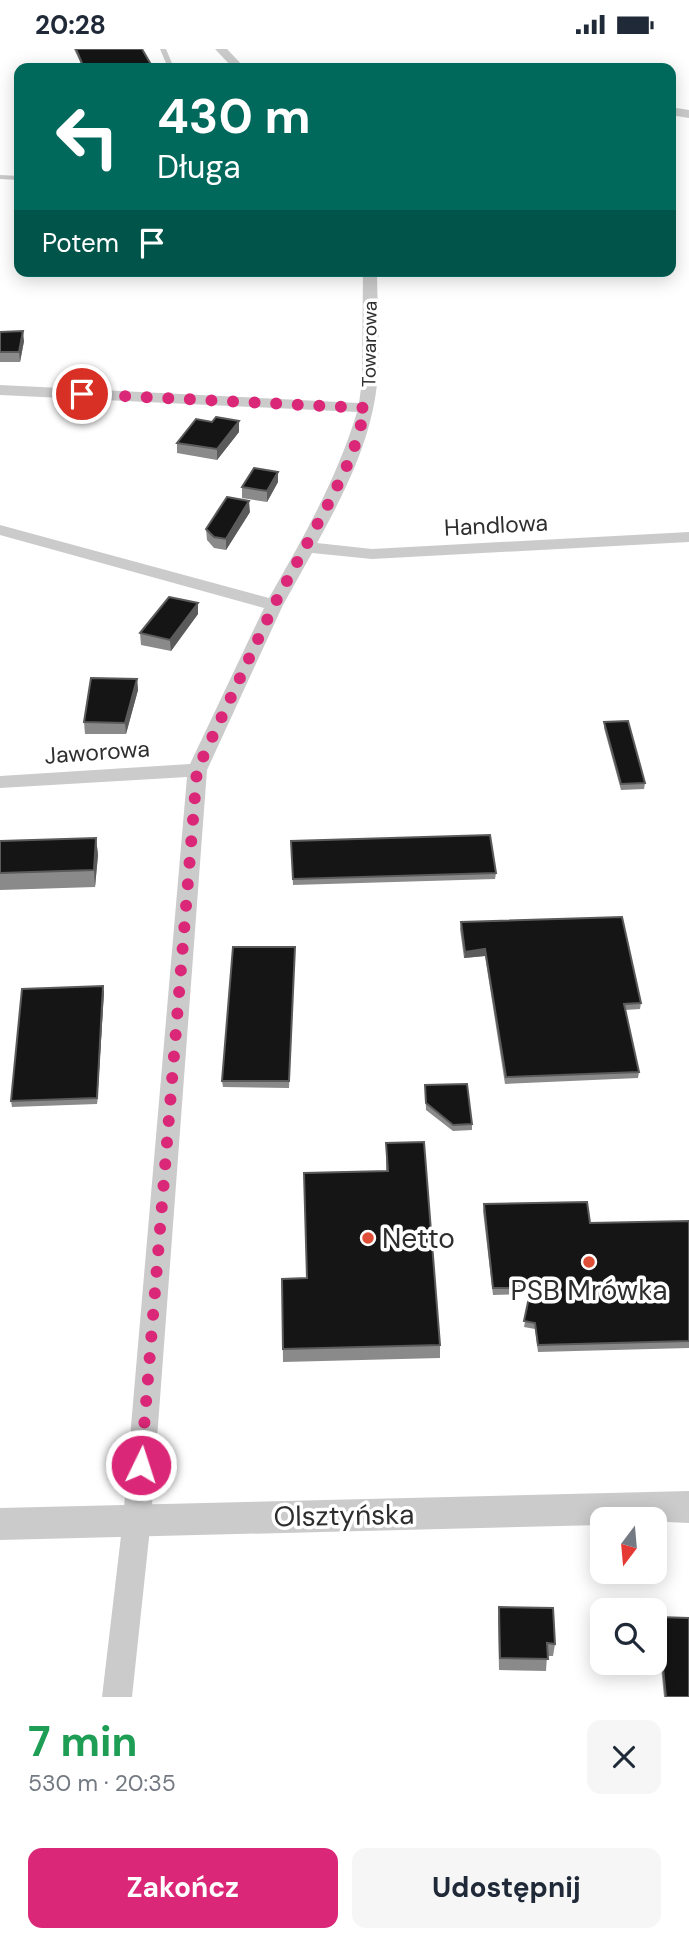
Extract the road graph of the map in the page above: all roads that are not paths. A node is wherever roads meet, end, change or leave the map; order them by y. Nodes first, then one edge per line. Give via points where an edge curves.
1 (221, 49) edge
2 (234, 63) edge
3 (370, 277) edge
4 (0, 390) edge
5 (366, 408) junction
6 (3, 533) edge
7 (689, 537) edge
8 (306, 547) junction
9 (274, 605) junction
10 (197, 770) junction
11 (0, 782) edge
12 (689, 1507) edge
13 (137, 1520) junction
14 (0, 1524) edge
15 (117, 1697) edge

1 - 2 street
3 - 5 street, Towarowa
4 - 5 street
5 - 8 street, Towarowa via 352,455
6 - 9 street
7 - 8 street, Handlowa via 372,554
8 - 9 street, Towarowa
9 - 10 street, Towarowa
10 - 11 street, Jaworowa
10 - 13 street, Towarowa
12 - 13 street, Olsztyńska
13 - 14 street, Olsztyńska
13 - 15 street, Towarowa

